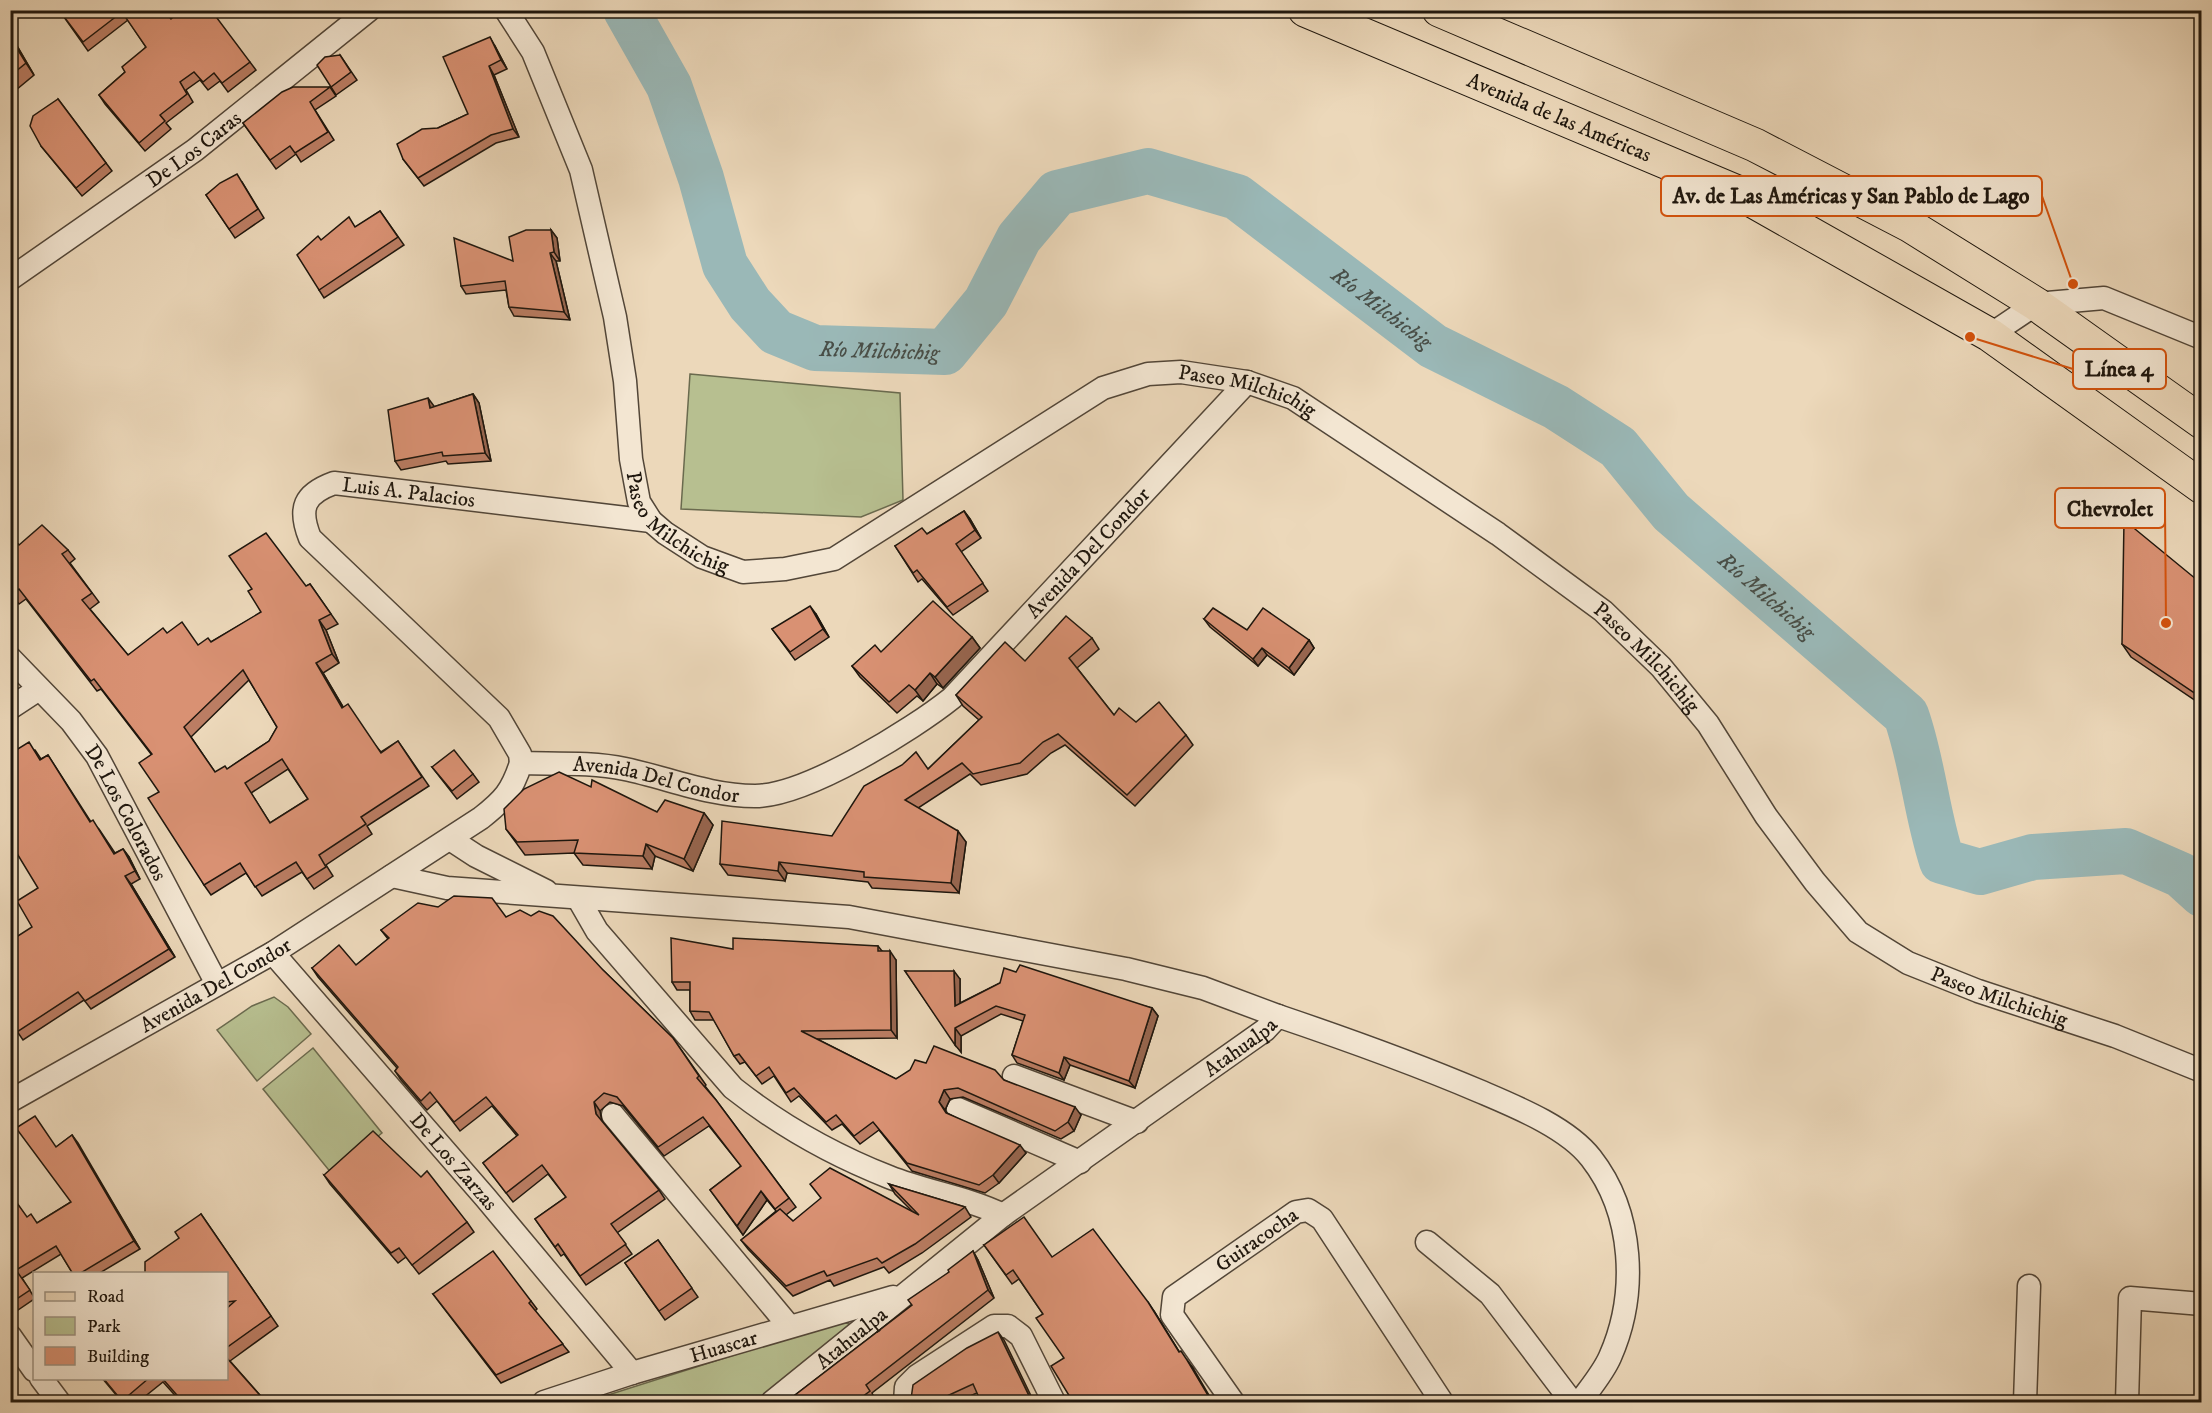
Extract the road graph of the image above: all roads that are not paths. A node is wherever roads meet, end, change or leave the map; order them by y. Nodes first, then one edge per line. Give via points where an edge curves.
1 (369, 10) edge
2 (506, 10) edge
3 (1305, 10) edge
4 (1439, 10) edge
5 (10, 279) edge
6 (2036, 304) junction
7 (1990, 335) junction
8 (2202, 338) edge
9 (1248, 382) junction
10 (2202, 422) edge
11 (2202, 487) edge
12 (651, 521) junction
13 (10, 658) edge
14 (39, 689) junction
15 (10, 708) edge
16 (521, 763) junction
17 (450, 839) junction
18 (392, 876) junction
19 (555, 896) junction
20 (578, 898) junction
21 (273, 953) junction
22 (217, 984) junction
23 (1278, 1016) junction
24 (2202, 1071) edge
25 (1014, 1076) dead end
26 (10, 1101) edge
27 (957, 1109) dead end
28 (613, 1115) dead end
29 (1137, 1122) junction
30 (1080, 1162) junction
31 (1003, 1215) junction
32 (1427, 1242) dead end
33 (2029, 1286) dead end
34 (902, 1294) junction
35 (2202, 1304) edge
36 (789, 1326) junction
37 (10, 1336) edge
38 (33, 1366) edge
39 (632, 1373) junction
40 (43, 1380) edge
41 (59, 1402) edge
42 (544, 1402) edge
43 (772, 1402) edge
44 (905, 1402) edge
45 (1054, 1402) edge
46 (1233, 1402) edge
47 (1442, 1402) edge
48 (1572, 1402) edge
49 (1580, 1402) edge
50 (2025, 1402) edge
51 (2127, 1402) edge

1 - 5 street, De Los Caras via 195,150
2 - 12 street, Paseo Milchichig via 533,52 581,170 615,317 639,502
3 - 7 main road, Avenida de las Américas via 1737,192
4 - 6 main road via 1755,146 1909,225
6 - 7 street
6 - 8 street via 2104,298
6 - 10 main road
7 - 11 main road, Avenida de las Américas
9 - 12 street, Paseo Milchichig via 1181,372 1148,374 1103,388 834,559 743,572 702,557
9 - 16 street, Avenida Del Condor via 952,698 925,720 821,777 792,790 755,796 703,790 623,768
9 - 24 street, Paseo Milchichig via 1293,398 1498,534 1603,610 1661,667 1708,724 1766,816 1858,932 1908,963
12 - 16 street, Luis A. Palacios via 334,483 316,489 307,500 304,523 310,538 499,718 520,754
13 - 14 street, De Los Colorados
14 - 15 street
14 - 22 street, De Los Colorados via 97,756
16 - 17 street, Avenida Del Condor via 504,800
17 - 18 street, Avenida Del Condor
17 - 19 street
18 - 19 street via 447,888
18 - 21 street, Avenida Del Condor
19 - 20 street
20 - 23 street via 849,917 1126,969 1203,988
20 - 31 street via 597,931 733,1088 760,1109 801,1135 890,1178 976,1202
21 - 22 street, Avenida Del Condor
21 - 39 street, De Los Zarzas
22 - 26 street, Avenida Del Condor
23 - 29 street, Atahualpa
23 - 49 street, Atahualpa via 1425,1068 1530,1113 1552,1125 1591,1157 1615,1200 1627,1242 1628,1297 1609,1359
25 - 29 street
27 - 30 street
28 - 36 street
29 - 30 street, Atahualpa
30 - 31 street, Atahualpa
31 - 34 street, Atahualpa
32 - 48 street via 1490,1294
33 - 50 street
34 - 36 street, Huascar
34 - 43 street, Atahualpa
35 - 51 street via 2130,1298
36 - 39 street, Huascar
37 - 38 street
39 - 42 street, Huascar
40 - 41 street
44 - 45 street via 906,1387 917,1376 994,1326 1008,1326 1021,1336
46 - 47 street, Guiracocha via 1172,1315 1174,1298 1296,1212 1308,1210 1322,1219

